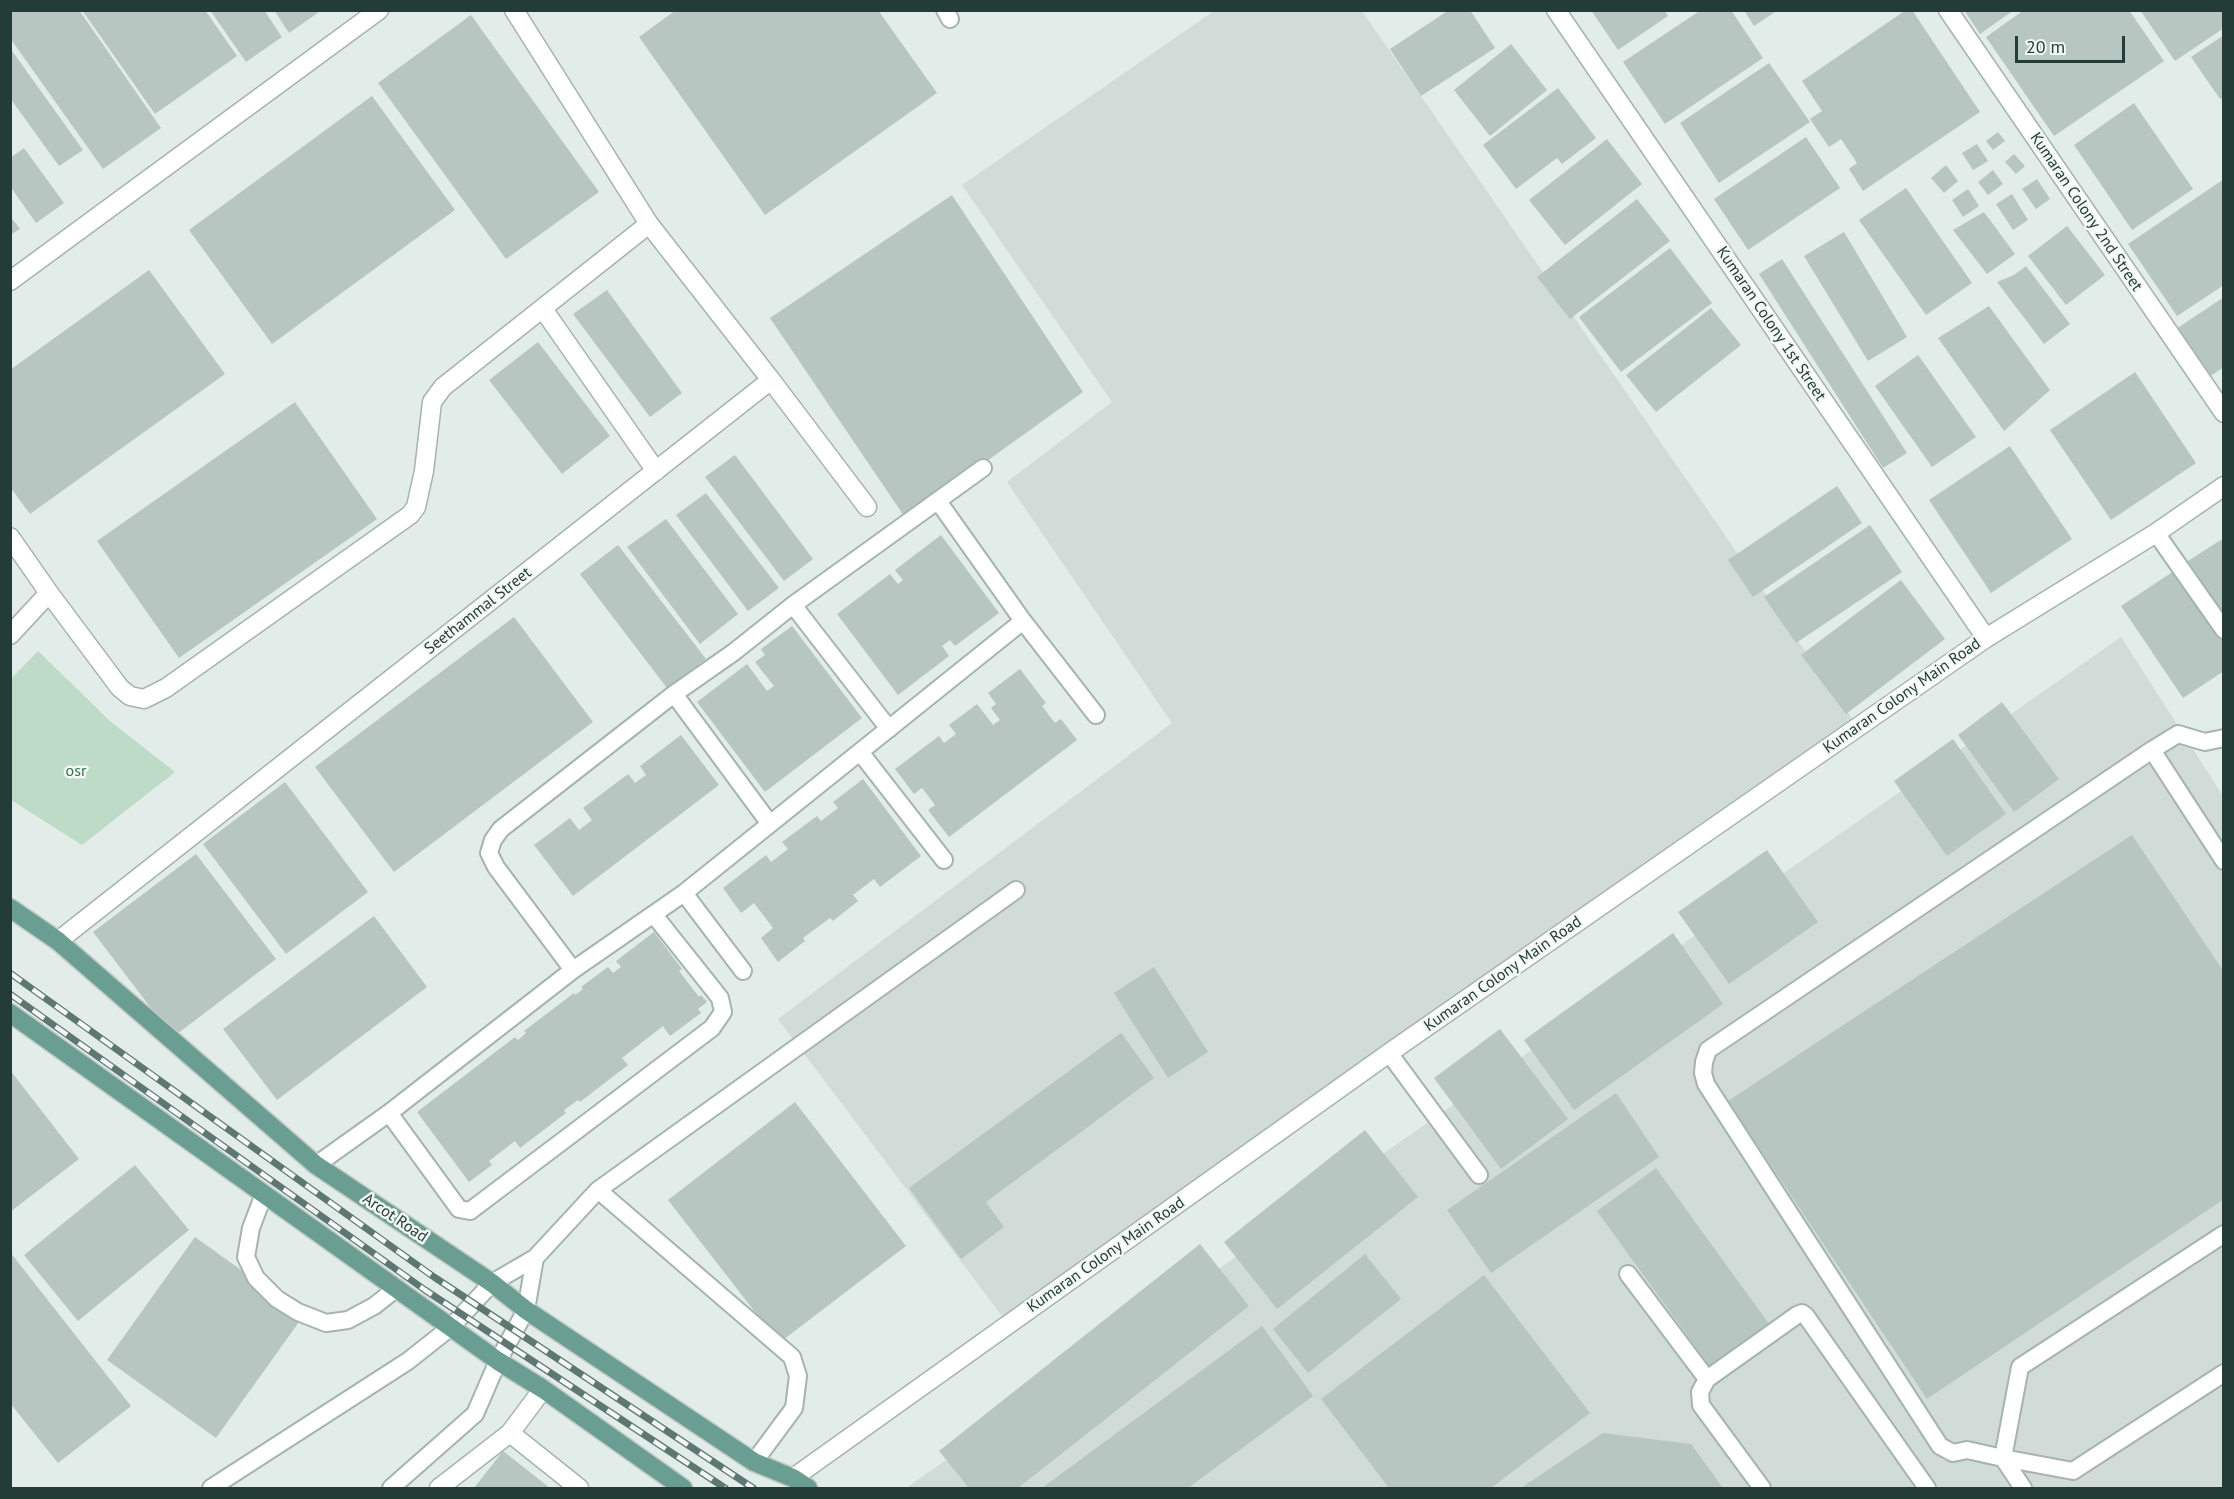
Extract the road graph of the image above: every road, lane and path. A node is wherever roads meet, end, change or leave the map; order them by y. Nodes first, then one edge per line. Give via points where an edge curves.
1 (379, 10) edge
2 (514, 10) edge
3 (1556, 10) edge
4 (1948, 10) edge
5 (649, 224) junction
6 (10, 282) edge
7 (543, 309) junction
8 (771, 380) junction
9 (2223, 413) edge
10 (983, 468) dead end
11 (656, 471) junction
12 (2223, 486) edge
13 (938, 501) junction
14 (867, 507) dead end
15 (2156, 532) junction
16 (10, 537) edge
17 (49, 593) junction
18 (793, 605) junction
19 (1023, 621) junction
20 (2223, 630) edge
21 (10, 635) edge
22 (1986, 638) junction
23 (674, 694) junction
24 (1096, 715) dead end
25 (889, 729) junction
26 (2223, 738) edge
27 (2152, 750) junction
28 (860, 752) junction
29 (770, 824) junction
30 (945, 860) dead end
31 (2223, 861) edge
32 (1016, 890) dead end
33 (684, 893) junction
34 (10, 908) edge
35 (654, 915) junction
36 (58, 941) junction
37 (573, 970) junction
38 (743, 971) dead end
39 (10, 1013) edge
40 (1389, 1053) junction
41 (389, 1113) junction
42 (316, 1165) junction
43 (1479, 1175) dead end
44 (598, 1190) junction
45 (264, 1194) junction
46 (2223, 1234) edge
47 (535, 1258) junction
48 (1628, 1275) dead end
49 (492, 1283) junction
50 (397, 1288) junction
51 (526, 1310) junction
52 (451, 1327) junction
53 (498, 1361) junction
54 (2223, 1373) edge
55 (1707, 1379) junction
56 (543, 1389) junction
57 (510, 1433) junction
58 (2003, 1458) junction
59 (754, 1462) junction
60 (793, 1478) junction
61 (211, 1488) edge
62 (391, 1488) edge
63 (439, 1488) edge
64 (579, 1488) edge
65 (683, 1488) edge
66 (808, 1488) edge
67 (1762, 1488) edge
68 (1927, 1488) edge
69 (2023, 1488) edge

1 - 6 street
2 - 5 street
3 - 22 street, Kumaran Colony 1st Street
4 - 9 street, Kumaran Colony 2nd Street
5 - 7 street
5 - 8 street
7 - 11 street
7 - 17 street via 442,387 432,402 424,471 416,507 410,515 166,688 144,699 130,696 120,688
8 - 11 street, Seethammal Street
8 - 14 street
10 - 13 lane
11 - 36 street, Seethammal Street
12 - 15 street, Kumaran Colony Main Road
13 - 18 lane
13 - 19 lane
15 - 20 lane
15 - 22 street, Kumaran Colony Main Road
16 - 17 street
17 - 21 street
18 - 23 lane
18 - 25 lane
19 - 24 lane
19 - 25 lane
22 - 40 street, Kumaran Colony Main Road
23 - 29 lane
23 - 37 lane via 511,820 493,840 489,853 496,867
25 - 28 lane
26 - 27 lane via 2205,742 2178,734
27 - 31 lane
27 - 58 lane via 1708,1050 1704,1062 1706,1084 1940,1446 1953,1453 1967,1450
28 - 29 lane
28 - 30 lane
29 - 33 lane
32 - 44 lane
33 - 35 lane
33 - 38 lane
34 - 36 main road, Arcot Road
35 - 37 lane
35 - 41 lane via 720,998 723,1012 712,1028 470,1211 459,1209
36 - 42 main road, Arcot Road
37 - 41 lane
39 - 45 main road
40 - 43 lane
40 - 60 street, Kumaran Colony Main Road
41 - 42 lane
42 - 49 main road, Arcot Road
44 - 47 lane
44 - 59 lane via 792,1357 798,1376 794,1408
45 - 50 main road
45 - 50 lane via 251,1228 246,1257 256,1278 277,1299 327,1323 348,1320
46 - 58 lane via 2020,1367
47 - 49 lane
47 - 51 lane
48 - 55 lane
49 - 51 main road, Arcot Road
49 - 52 lane
50 - 52 main road
51 - 53 lane
51 - 59 main road, Arcot Road
52 - 53 main road
52 - 61 lane via 408,1361
53 - 56 main road
53 - 62 lane via 475,1414
54 - 58 lane via 2073,1471
55 - 67 lane via 1700,1392 1701,1404
55 - 68 lane via 1802,1313
56 - 57 street
56 - 65 main road
57 - 63 street
57 - 64 street
58 - 69 lane
59 - 60 main road, Arcot Road
60 - 66 main road, Arcot Road

